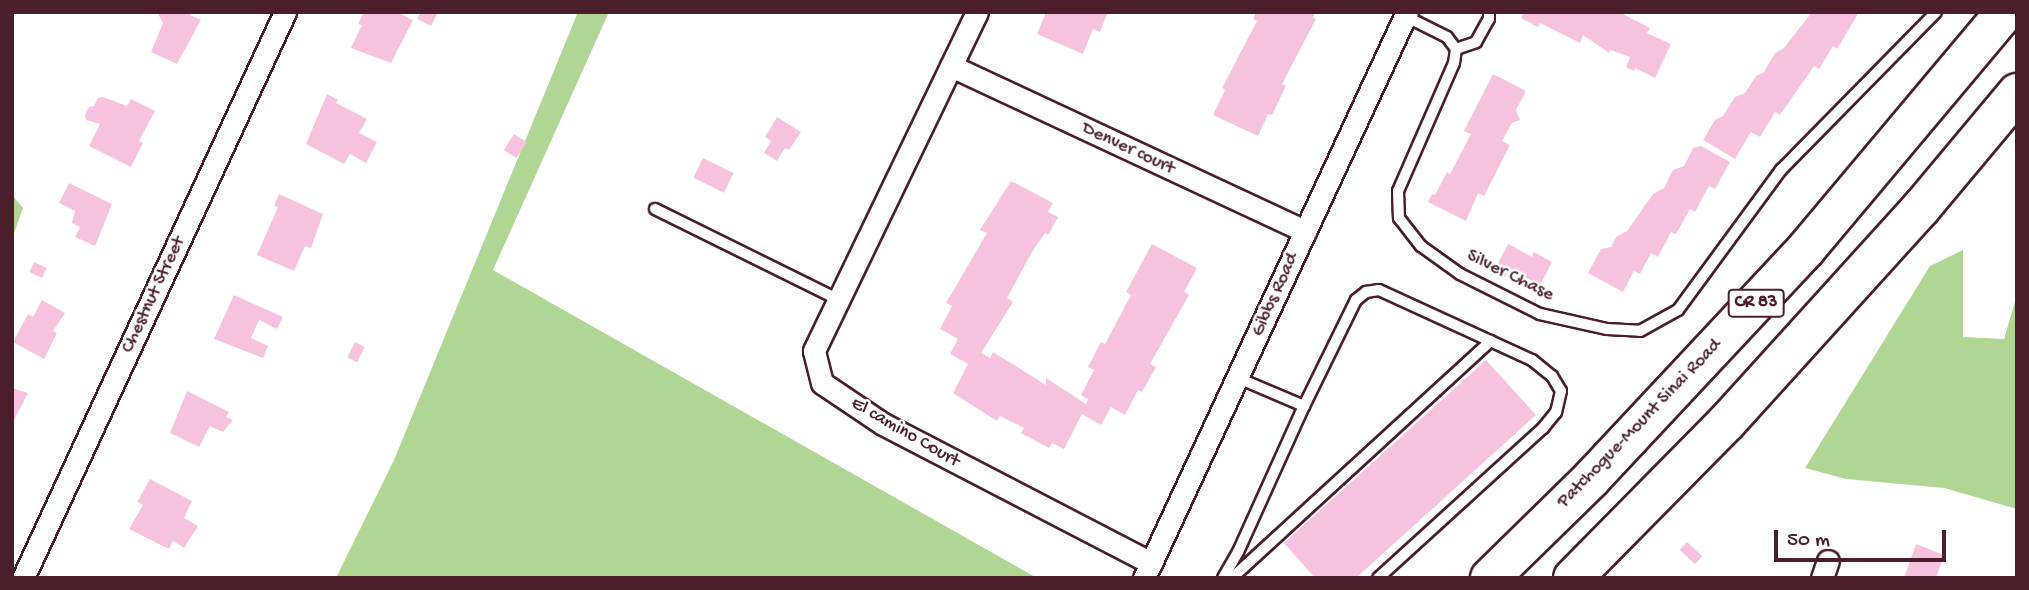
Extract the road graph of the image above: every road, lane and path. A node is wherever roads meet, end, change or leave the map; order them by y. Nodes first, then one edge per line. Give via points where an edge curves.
1 (285, 12) edge
2 (977, 12) edge
3 (1489, 12) edge
4 (1936, 12) edge
5 (2005, 12) edge
6 (1406, 14) edge
7 (1456, 48) junction
8 (951, 66) junction
9 (2017, 93) edge
10 (656, 209) dead end
11 (1305, 231) junction
12 (839, 300) junction
13 (1490, 341) junction
14 (1238, 378) junction
15 (1304, 407) junction
16 (1148, 570) edge
17 (23, 578) edge
18 (1223, 578) edge
19 (1232, 578) edge
20 (1378, 578) edge
21 (1490, 578) edge
22 (1573, 578) edge

1 - 17 street, Chestnut Street
2 - 8 street, El camino Court
3 - 7 lane via 1476,42
4 - 7 lane, Silver Chase via 1781,170 1678,310 1640,331 1607,329 1540,314 1460,274 1421,246 1399,218 1398,191 1454,63
5 - 21 highway, Patchogue-Mount Sinai Road / CR 83 via 1807,248 1591,479
6 - 7 lane via 1447,37
6 - 11 street, Gibbs Road
8 - 11 street, Denver court
8 - 12 street, El camino Court
9 - 22 highway, CR 83 via 1727,422
10 - 12 lane
11 - 14 street, Gibbs Road
12 - 16 street, El camino Court via 814,351 822,383 883,424
13 - 15 lane via 1380,290 1366,292 1356,300
13 - 19 lane
13 - 20 lane via 1532,360 1552,376 1561,391 1556,412
14 - 15 lane
14 - 16 street, Gibbs Road
15 - 18 lane

